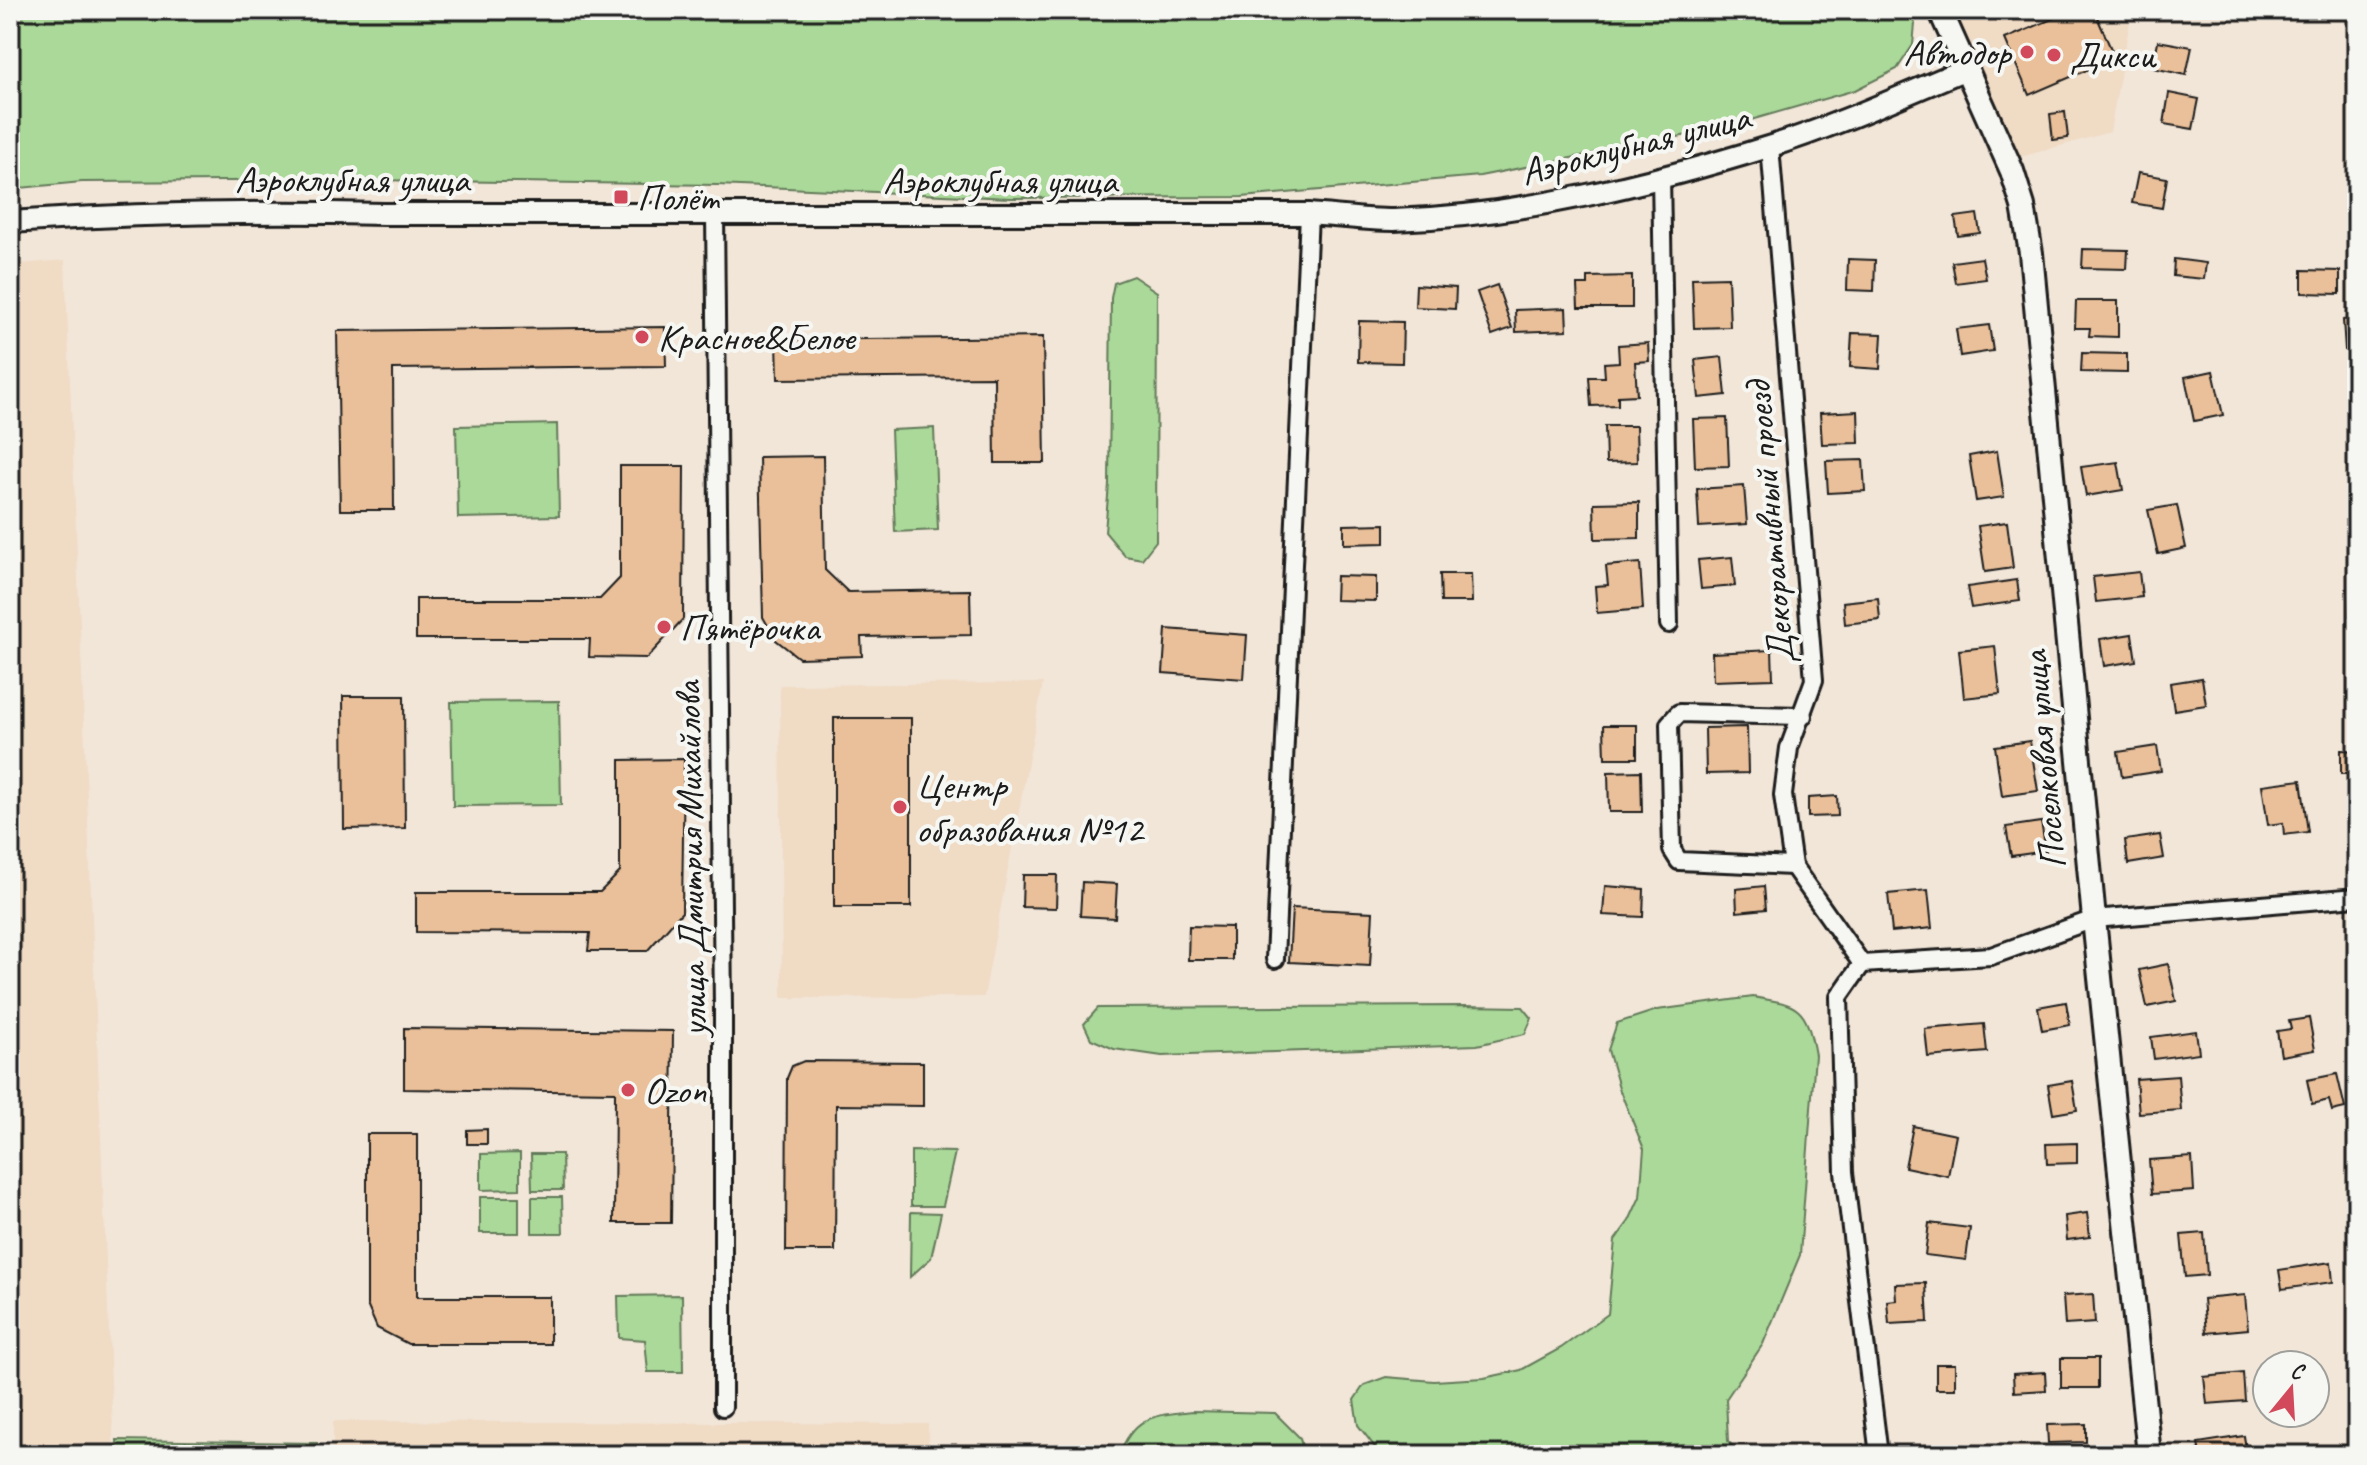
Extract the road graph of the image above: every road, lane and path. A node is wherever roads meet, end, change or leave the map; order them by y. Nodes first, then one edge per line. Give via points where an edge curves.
1 (1940, 10) edge
2 (1966, 69) junction
3 (1770, 146) junction
4 (1661, 176) junction
5 (715, 214) junction
6 (1309, 214) junction
7 (10, 222) edge
8 (1669, 624) dead end
9 (1803, 716) junction
10 (1793, 866) junction
11 (2357, 897) edge
12 (2094, 919) junction
13 (1275, 959) dead end
14 (1862, 964) junction
15 (723, 1407) dead end
16 (1879, 1455) edge
17 (2149, 1455) edge

1 - 2 main road, Поселковая улица
2 - 3 street, Аэроклубная улица
2 - 12 main road, Поселковая улица via 2012,171 2031,253
3 - 4 street, Аэроклубная улица
3 - 9 street, Декоративный проезд via 1814,680
4 - 6 street, Аэроклубная улица via 1486,212 1391,220
4 - 8 street
5 - 6 street, Аэроклубная улица
5 - 7 street, Аэроклубная улица via 268,211
5 - 15 street, улица Дмитрия Михайлова
6 - 13 street
9 - 10 street, Декоративный проезд via 1789,748 1783,795
9 - 10 street via 1679,713 1669,724 1672,850 1679,861
10 - 14 street, Декоративный проезд
11 - 12 street
12 - 14 street via 1991,956
12 - 17 main road, Поселковая улица
14 - 16 street via 1839,997 1843,1156

